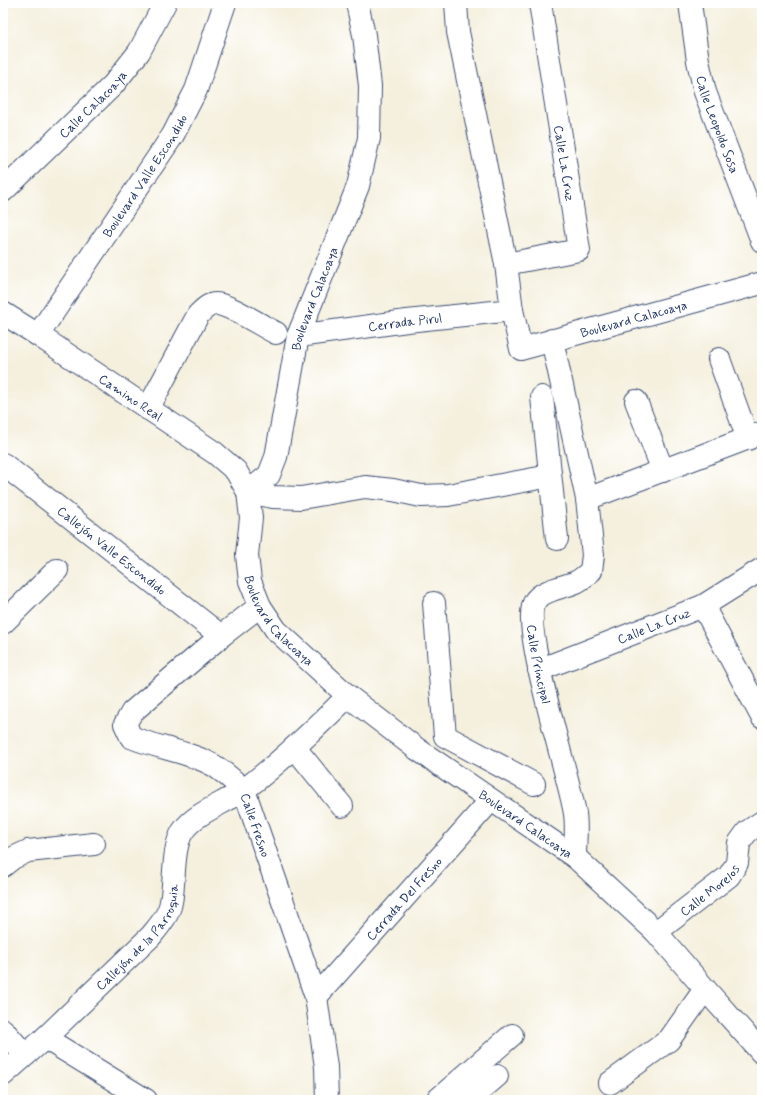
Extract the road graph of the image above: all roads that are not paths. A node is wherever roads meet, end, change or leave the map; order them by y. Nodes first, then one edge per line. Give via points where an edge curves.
1 (164, 3) edge
2 (225, 3) edge
3 (357, 3) edge
4 (456, 3) edge
5 (540, 3) edge
6 (690, 3) edge
7 (3, 191) edge
8 (762, 242) edge
9 (506, 264) junction
10 (762, 283) edge
11 (512, 310) junction
12 (3, 313) edge
13 (276, 333) dead end
14 (38, 335) junction
15 (298, 336) junction
16 (552, 340) junction
17 (719, 359) dead end
18 (542, 397) dead end
19 (636, 401) dead end
20 (148, 409) junction
21 (755, 436) edge
22 (3, 464) edge
23 (662, 471) junction
24 (550, 476) junction
25 (248, 492) junction
26 (587, 499) junction
27 (557, 539) dead end
28 (762, 569) edge
29 (57, 570) dead end
30 (434, 603) dead end
31 (260, 606) junction
32 (703, 606) junction
33 (3, 623) edge
34 (221, 636) junction
35 (538, 670) junction
36 (348, 696) junction
37 (762, 717) edge
38 (445, 736) junction
39 (295, 748) junction
40 (417, 749) junction
41 (534, 784) dead end
42 (244, 790) junction
43 (491, 800) junction
44 (342, 806) dead end
45 (762, 822) edge
46 (94, 844) dead end
47 (575, 857) junction
48 (3, 866) edge
49 (656, 932) junction
50 (705, 989) junction
51 (316, 997) junction
52 (3, 1030) edge
53 (512, 1035) dead end
54 (45, 1038) junction
55 (762, 1053) edge
56 (25, 1055) junction
57 (3, 1074) edge
58 (497, 1076) dead end
59 (610, 1083) dead end
60 (146, 1100) edge
61 (327, 1100) edge
62 (437, 1100) edge
63 (468, 1100) edge

1 - 7 street, Calle Calacoaya via 139,52 113,85
2 - 14 street, Boulevard Valle Escondido via 196,90 173,135
3 - 15 street, Boulevard Calacoaya via 370,86 368,138 358,186
4 - 9 street, Boulevard Calacoaya via 461,48
5 - 9 street, Calle La Cruz via 579,250
6 - 8 street, Calle Leopoldo Sosa via 705,92
9 - 11 street, Boulevard Calacoaya
10 - 16 street, Boulevard Calacoaya
11 - 15 street, Cerrada Pirul
11 - 16 street, Boulevard Calacoaya via 521,349
12 - 14 street, Camino Real
13 - 20 street via 227,307 216,304 206,307 198,315
14 - 20 street, Camino Real
15 - 25 street, Boulevard Calacoaya via 276,457 269,475
16 - 26 street, Calle Principal
17 - 21 street
18 - 24 street
19 - 23 street
20 - 25 street, Camino Real via 215,453 236,472
21 - 23 street
22 - 34 street, Callejón Valle Escondido
23 - 26 street
24 - 25 street via 448,495 422,496 365,487 301,498 273,497
24 - 27 street
25 - 31 street, Boulevard Calacoaya via 251,518 247,555 250,581
26 - 35 street, Calle Principal via 593,555 591,572 578,582 548,591 535,601 531,617
28 - 32 street, Calle La Cruz
29 - 33 street
30 - 38 street
31 - 34 street, Calle Fresno
31 - 36 street, Boulevard Calacoaya via 276,630
32 - 35 street, Calle La Cruz
32 - 37 street
34 - 42 street, Calle Fresno via 132,712 125,724 131,737 208,762 223,771
35 - 47 street, Calle Principal via 570,787 575,816
36 - 39 street, Callejón de la Parroquia
36 - 40 street, Boulevard Calacoaya
38 - 40 street
38 - 41 street
39 - 42 street, Callejón de la Parroquia
39 - 44 street
40 - 43 street, Boulevard Calacoaya
42 - 51 street, Calle Fresno
42 - 54 street, Callejón de la Parroquia via 193,820 182,832 177,844 171,904 164,921
43 - 47 street, Boulevard Calacoaya
43 - 51 street, Cerrada Del Fresno
45 - 49 street, Calle Morelos via 748,832 739,843 737,863 729,876
46 - 48 street via 28,851
47 - 49 street, Boulevard Calacoaya
49 - 50 street, Boulevard Calacoaya
50 - 55 street, Boulevard Calacoaya
50 - 59 street via 669,1040
51 - 61 street, Calle Fresno via 326,1068
52 - 56 street
53 - 62 street
54 - 56 street, Callejón de la Parroquia
54 - 60 street
56 - 57 street, Callejón de la Parroquia
58 - 63 street

